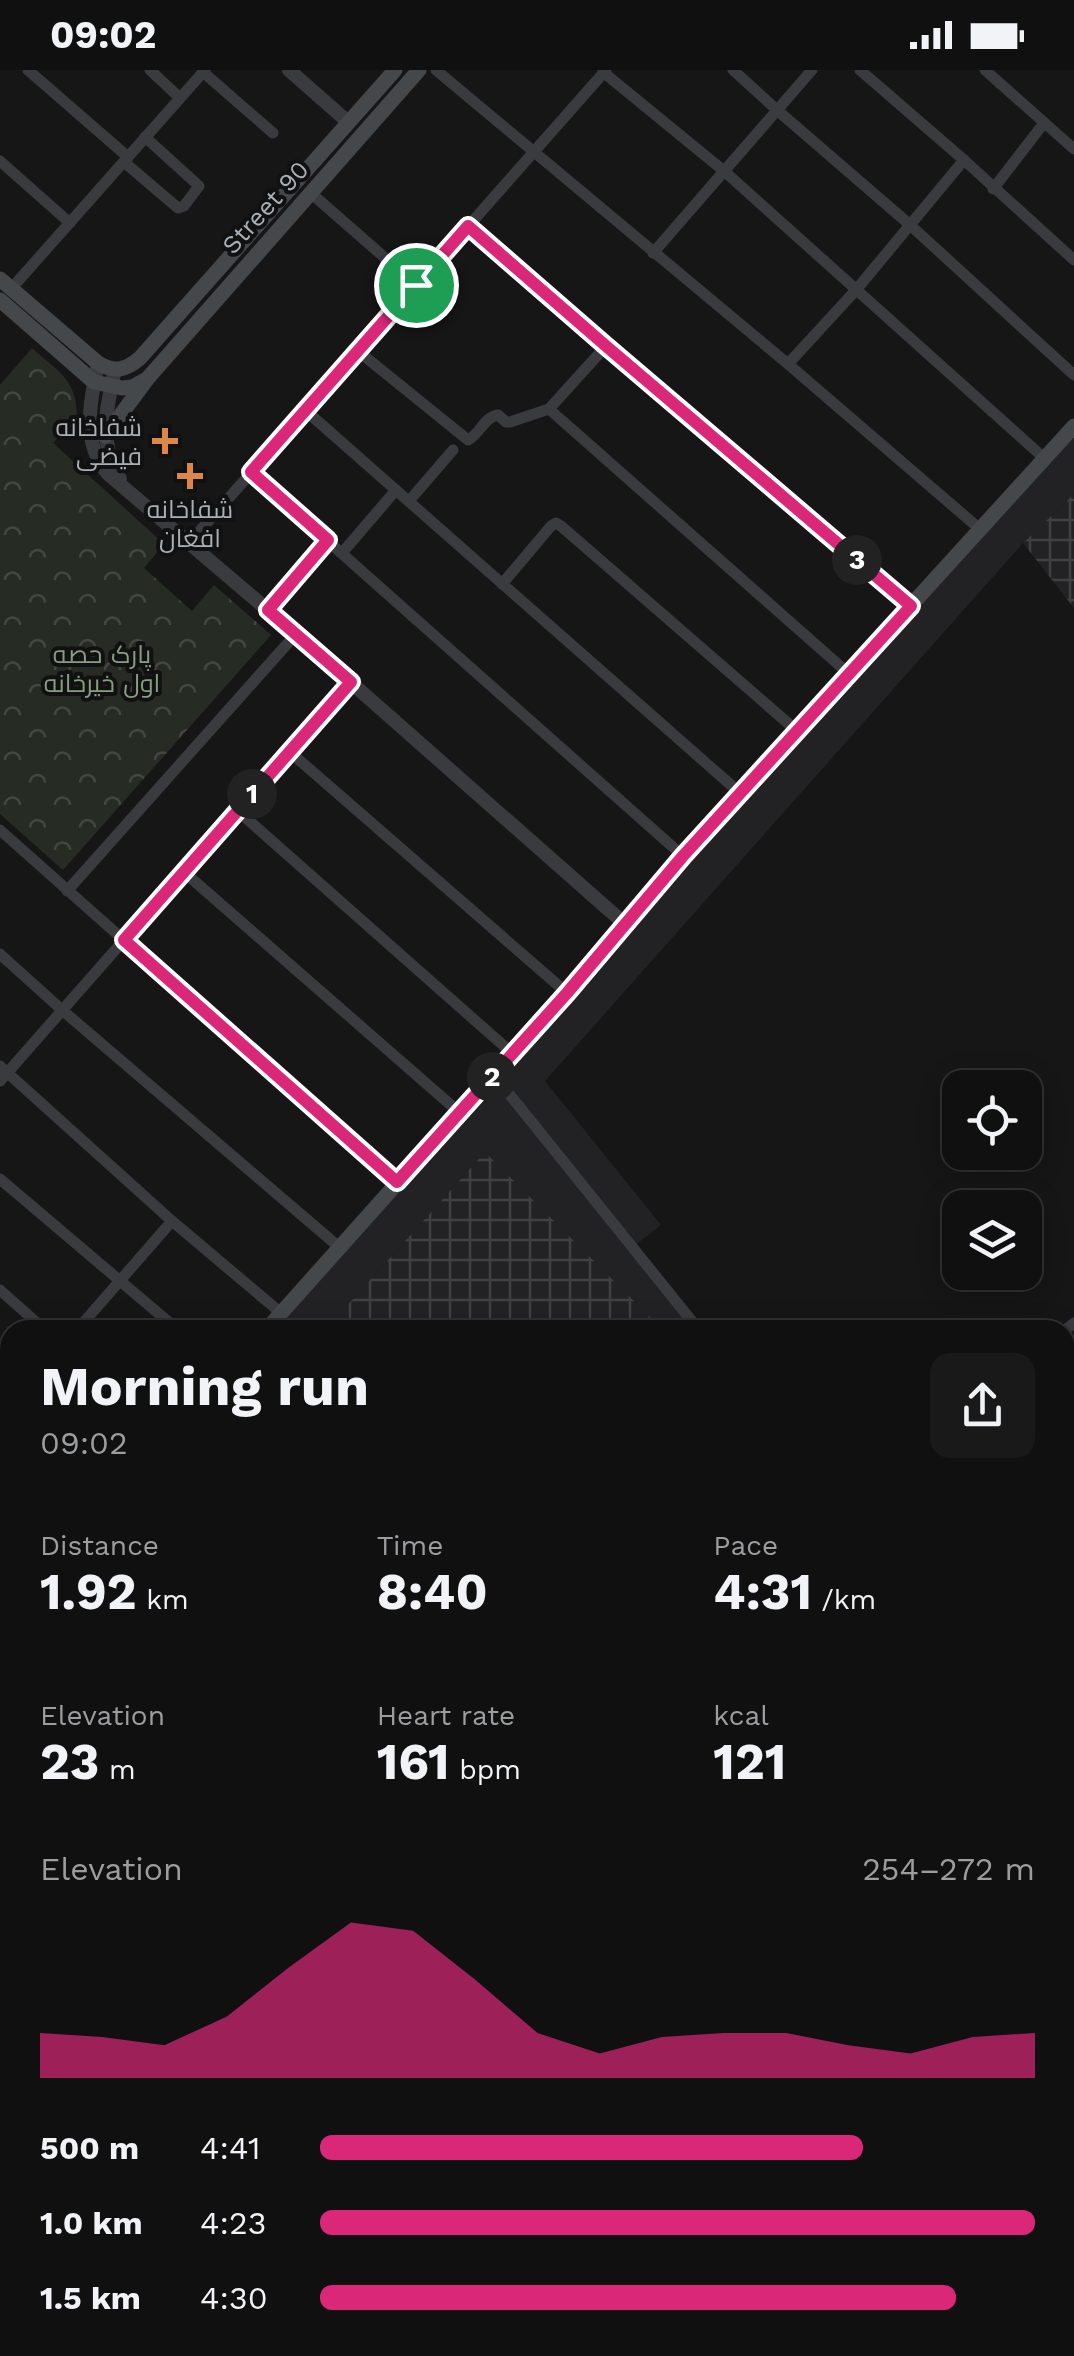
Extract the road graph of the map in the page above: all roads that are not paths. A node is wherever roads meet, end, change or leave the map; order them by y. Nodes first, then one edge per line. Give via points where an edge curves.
1 (28, 70) edge
2 (150, 70) edge
3 (288, 70) edge
4 (303, 70) edge
5 (395, 70) edge
6 (419, 70) edge
7 (436, 70) edge
8 (734, 70) edge
9 (812, 70) edge
10 (860, 70) edge
11 (985, 70) edge
12 (204, 71) edge
13 (604, 71) edge
14 (180, 98) junction
15 (777, 110) junction
16 (352, 118) junction
17 (1044, 123) junction
18 (273, 133) dead end
19 (146, 137) junction
20 (1074, 149) edge
21 (533, 152) junction
22 (126, 159) junction
23 (964, 160) junction
24 (0, 161) edge
25 (724, 171) junction
26 (993, 189) junction
27 (312, 194) junction
28 (70, 222) junction
29 (910, 224) junction
30 (468, 226) junction
31 (654, 253) junction
32 (1074, 260) edge
33 (416, 285) junction
34 (4, 289) edge
35 (856, 290) junction
36 (606, 346) junction
37 (358, 352) junction
38 (98, 363) junction
39 (788, 364) junction
40 (122, 369) junction
41 (1074, 375) edge
42 (148, 378) junction
43 (94, 382) junction
44 (111, 387) junction
45 (550, 409) junction
46 (306, 410) junction
47 (1074, 426) edge
48 (105, 436) junction
49 (453, 450) dead end
50 (1044, 458) junction
51 (251, 472) junction
52 (122, 484) junction
53 (396, 490) junction
54 (408, 501) junction
55 (981, 530) junction
56 (328, 540) junction
57 (190, 542) junction
58 (342, 553) junction
59 (502, 584) junction
60 (911, 606) junction
61 (268, 610) junction
62 (296, 634) junction
63 (848, 673) junction
64 (351, 682) junction
65 (797, 731) junction
66 (290, 752) junction
67 (740, 793) junction
68 (238, 810) junction
69 (0, 830) edge
70 (683, 856) junction
71 (184, 872) junction
72 (67, 891) junction
73 (626, 924) junction
74 (124, 940) junction
75 (0, 954) edge
76 (567, 993) junction
77 (62, 1010) junction
78 (513, 1054) junction
79 (2, 1073) edge
80 (494, 1075) junction
81 (460, 1113) junction
82 (0, 1179) edge
83 (397, 1182) junction
84 (172, 1221) junction
85 (339, 1247) junction
86 (119, 1280) junction
87 (0, 1290) edge
88 (281, 1313) junction
89 (34, 1320) edge
90 (85, 1320) edge
91 (166, 1320) edge
92 (275, 1320) edge
93 (691, 1320) edge

1 - 22 street
2 - 14 street
3 - 16 street
4 - 16 street
5 - 16 main road, Street 90
6 - 27 main road, Street 90
7 - 21 street
8 - 15 street
9 - 15 street
10 - 23 street
11 - 17 street
12 - 14 street
12 - 18 street
13 - 21 street
13 - 25 street
14 - 19 street
15 - 25 street
15 - 29 street
16 - 40 main road, Street 90 via 140,358
17 - 20 street
17 - 26 street
19 - 22 street
19 - 22 street via 199,186 184,206 178,208
21 - 30 street
21 - 31 street
22 - 28 street
23 - 26 street
23 - 29 street
24 - 28 street
25 - 31 street
25 - 35 street
26 - 32 street
27 - 33 street
27 - 42 main road, Street 90
28 - 34 street
29 - 35 street
29 - 41 street
30 - 33 street
30 - 36 street
31 - 39 street
33 - 37 street
34 - 38 main road
34 - 43 main road
35 - 39 street
35 - 50 street
36 - 45 street
36 - 60 street
37 - 45 street via 468,440 491,416 510,422
37 - 46 street
38 - 40 main road
38 - 43 street
39 - 55 street
40 - 44 street
42 - 44 main road
42 - 48 main road, Street 90
43 - 44 main road
43 - 52 street via 93,451
44 - 48 street
45 - 63 street
46 - 51 street
46 - 53 street
47 - 50 main road
48 - 52 street
49 - 54 street
50 - 55 main road
51 - 56 street
51 - 57 street
52 - 57 street
53 - 54 street
53 - 58 street
54 - 59 street
55 - 60 main road
56 - 58 street
56 - 61 street
57 - 61 street
58 - 70 street
59 - 65 street via 556,523
59 - 67 street
60 - 63 main road
61 - 62 street
62 - 64 street
62 - 72 street
63 - 65 main road
64 - 66 street
64 - 73 street
65 - 67 main road
66 - 68 street
66 - 76 street
67 - 70 main road
68 - 71 street
68 - 78 street
69 - 72 street
70 - 73 main road
71 - 74 street
71 - 81 street
72 - 74 street
73 - 76 main road
74 - 77 street
74 - 83 street
75 - 77 street
76 - 78 main road
77 - 79 street
77 - 85 street
78 - 80 main road
79 - 84 street
80 - 81 main road
80 - 93 street
81 - 83 main road
82 - 86 street
83 - 85 main road
84 - 86 street
84 - 88 street
85 - 88 main road
86 - 90 street
86 - 91 street
87 - 89 street
88 - 92 main road

